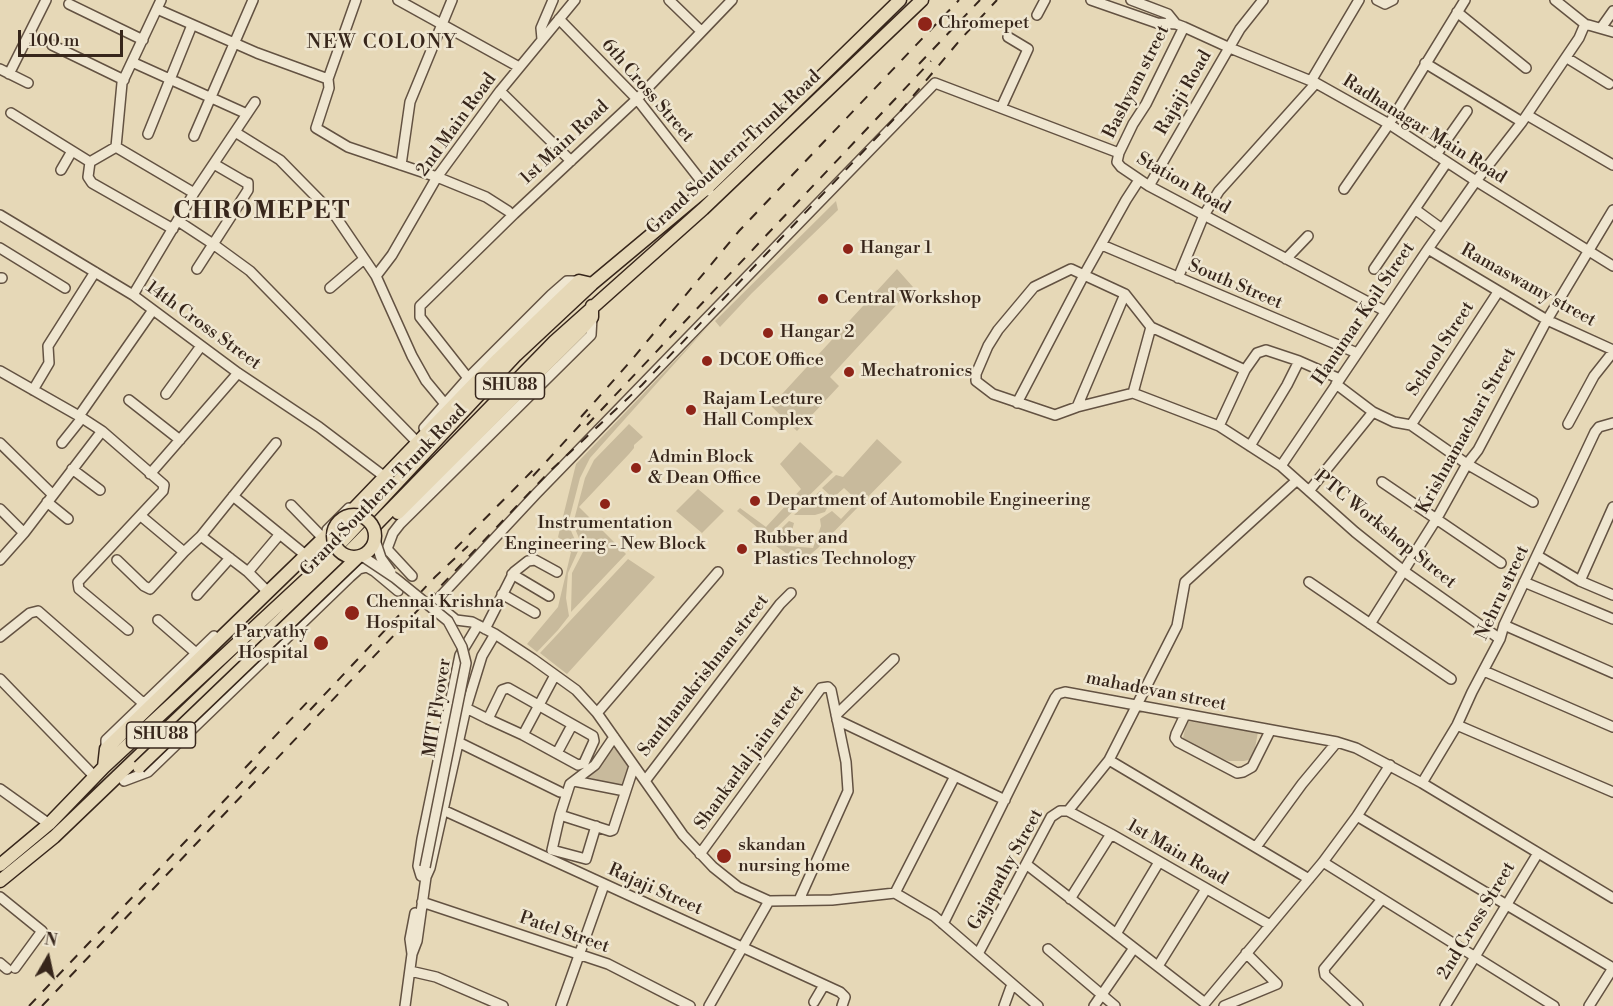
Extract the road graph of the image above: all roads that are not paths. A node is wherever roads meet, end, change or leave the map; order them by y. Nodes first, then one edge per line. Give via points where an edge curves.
1 (46, 0) edge
2 (253, 0) edge
3 (356, 0) edge
4 (398, 0) edge
5 (452, 0) edge
6 (553, 0) edge
7 (575, 0) edge
8 (669, 0) edge
9 (732, 0) edge
10 (900, 0) edge
11 (922, 0) edge
12 (1045, 0) edge
13 (1091, 0) edge
14 (1131, 0) edge
15 (1263, 0) edge
16 (1359, 0) edge
17 (1377, 0) edge
18 (1393, 0) edge
19 (1465, 0) edge
20 (1555, 0) edge
21 (69, 4) dead end
22 (159, 5) edge
23 (1613, 11) edge
24 (1457, 12) junction
25 (1037, 15) dead end
26 (559, 19) junction
27 (441, 23) junction
28 (1585, 24) junction
29 (192, 25) junction
30 (1180, 25) junction
31 (1601, 28) junction
32 (701, 31) junction
33 (1613, 32) edge
34 (1008, 37) dead end
35 (542, 39) junction
36 (142, 40) junction
37 (234, 44) junction
38 (52, 45) dead end
39 (1230, 48) junction
40 (1567, 58) junction
41 (132, 62) junction
42 (1425, 63) junction
43 (519, 67) junction
44 (1526, 68) dead end
45 (0, 69) edge
46 (9, 74) junction
47 (169, 79) junction
48 (328, 79) junction
49 (123, 80) junction
50 (1314, 82) junction
51 (28, 83) dead end
52 (1609, 84) dead end
53 (500, 91) junction
54 (211, 98) junction
55 (637, 99) junction
56 (255, 102) dead end
57 (1001, 108) junction
58 (1467, 111) dead end
59 (11, 113) dead end
60 (247, 114) junction
61 (1525, 118) junction
62 (1389, 124) junction
63 (235, 132) junction
64 (148, 134) dead end
65 (194, 136) dead end
66 (116, 147) junction
67 (72, 151) junction
68 (1119, 153) junction
69 (1436, 155) junction
70 (571, 161) junction
71 (90, 162) junction
72 (1447, 162) junction
73 (214, 165) junction
74 (401, 165) junction
75 (1613, 165) edge
76 (61, 170) dead end
77 (437, 177) junction
78 (1139, 180) junction
79 (1476, 181) junction
80 (1149, 186) junction
81 (707, 188) junction
82 (1344, 189) dead end
83 (194, 193) junction
84 (714, 198) junction
85 (1416, 210) junction
86 (1613, 210) edge
87 (508, 211) dead end
88 (0, 215) edge
89 (1204, 215) junction
90 (176, 225) junction
91 (1442, 229) junction
92 (1308, 236) dead end
93 (213, 244) junction
94 (1102, 245) junction
95 (0, 248) edge
96 (1428, 249) junction
97 (1589, 252) junction
98 (364, 259) junction
99 (1286, 259) junction
100 (1613, 266) edge
101 (197, 269) dead end
102 (1374, 269) dead end
103 (95, 272) junction
104 (1084, 275) junction
105 (376, 276) junction
106 (1178, 278) junction
107 (579, 281) junction
108 (592, 284) junction
109 (65, 288) dead end
110 (330, 288) dead end
111 (1498, 292) junction
112 (1125, 294) junction
113 (133, 295) junction
114 (153, 310) junction
115 (1385, 311) junction
116 (592, 312) junction
117 (1547, 320) junction
118 (1151, 327) junction
119 (201, 345) junction
120 (1613, 351) edge
121 (1357, 354) junction
122 (1299, 361) junction
123 (1245, 370) junction
124 (238, 373) junction
125 (2, 376) edge
126 (468, 378) junction
127 (1338, 382) junction
128 (33, 390) junction
129 (1133, 393) junction
130 (166, 394) dead end
131 (129, 400) dead end
132 (1017, 403) junction
133 (445, 404) junction
134 (1077, 407) junction
135 (1373, 412) junction
136 (80, 417) junction
137 (1613, 423) edge
138 (1411, 424) junction
139 (1568, 424) dead end
140 (1219, 426) junction
141 (102, 431) junction
142 (414, 439) junction
143 (180, 440) junction
144 (0, 443) edge
145 (63, 443) dead end
146 (276, 443) dead end
147 (1250, 446) junction
148 (1467, 464) junction
149 (1281, 466) junction
150 (72, 469) junction
151 (150, 474) junction
152 (381, 474) junction
153 (1296, 481) junction
154 (1382, 482) dead end
155 (100, 490) dead end
156 (1309, 491) junction
157 (232, 496) junction
158 (49, 498) junction
159 (1533, 502) dead end
160 (291, 505) dead end
161 (1613, 507) edge
162 (0, 509) edge
163 (141, 516) junction
164 (346, 517) junction
165 (1437, 518) junction
166 (68, 519) dead end
167 (335, 527) junction
168 (24, 533) junction
169 (280, 534) junction
170 (201, 536) junction
171 (321, 536) junction
172 (375, 537) junction
173 (387, 549) junction
174 (184, 552) junction
175 (303, 553) junction
176 (1538, 556) junction
177 (230, 558) junction
178 (0, 560) edge
179 (117, 560) dead end
180 (362, 560) junction
181 (1501, 563) dead end
182 (249, 572) junction
183 (557, 572) dead end
184 (718, 572) dead end
185 (1405, 572) junction
186 (512, 574) junction
187 (412, 576) dead end
188 (395, 578) junction
189 (1581, 581) junction
190 (1309, 582) dead end
191 (1524, 582) junction
192 (265, 589) junction
193 (398, 591) dead end
194 (791, 593) dead end
195 (502, 594) junction
196 (197, 595) dead end
197 (1613, 595) edge
198 (549, 596) dead end
199 (290, 612) junction
200 (535, 613) dead end
201 (1613, 619) edge
202 (158, 620) dead end
203 (302, 624) junction
204 (1371, 624) junction
205 (478, 625) junction
206 (1504, 625) junction
207 (128, 630) dead end
208 (495, 634) junction
209 (0, 637) edge
210 (1500, 639) junction
211 (196, 653) junction
212 (894, 659) dead end
213 (1484, 671) junction
214 (1613, 673) edge
215 (555, 675) junction
216 (0, 679) edge
217 (1451, 679) dead end
218 (144, 703) junction
219 (538, 706) junction
220 (1136, 706) junction
221 (466, 708) junction
222 (597, 713) junction
223 (1185, 715) junction
224 (836, 717) junction
225 (488, 719) junction
226 (572, 724) junction
227 (1457, 725) junction
228 (1613, 727) edge
229 (1270, 731) junction
230 (523, 735) junction
231 (614, 737) junction
232 (458, 742) junction
233 (1337, 742) junction
234 (109, 746) junction
235 (557, 753) junction
236 (1109, 760) junction
237 (1390, 765) junction
238 (634, 766) junction
239 (105, 767) junction
240 (955, 776) junction
241 (95, 777) junction
242 (118, 781) junction
243 (574, 781) junction
244 (645, 781) junction
245 (1422, 783) junction
246 (0, 789) edge
247 (626, 791) junction
248 (560, 792) dead end
249 (1613, 792) edge
250 (1005, 800) junction
251 (443, 810) junction
252 (1068, 811) junction
253 (560, 815) junction
254 (1357, 816) junction
255 (50, 824) junction
256 (596, 826) junction
257 (1110, 834) junction
258 (1256, 847) junction
259 (1538, 853) junction
260 (700, 854) junction
261 (1159, 862) junction
262 (1323, 862) junction
263 (1026, 864) junction
264 (0, 865) edge
265 (424, 873) junction
266 (1309, 879) junction
267 (0, 881) edge
268 (604, 885) junction
269 (1206, 889) junction
270 (896, 893) junction
271 (0, 897) edge
272 (1613, 898) edge
273 (1070, 899) junction
274 (1382, 899) junction
275 (799, 900) junction
276 (769, 901) junction
277 (422, 902) junction
278 (1506, 905) junction
279 (943, 924) junction
280 (1269, 924) junction
281 (1116, 934) junction
282 (743, 947) junction
283 (1134, 948) junction
284 (1048, 949) dead end
285 (1246, 953) junction
286 (412, 954) junction
287 (579, 954) junction
288 (978, 954) junction
289 (1473, 957) junction
290 (1158, 966) junction
291 (7, 967) edge
292 (410, 970) junction
293 (1012, 984) junction
294 (824, 985) junction
295 (1101, 995) junction
296 (814, 1002) dead end
297 (1207, 1004) edge
298 (405, 1006) edge
299 (503, 1006) edge
300 (561, 1006) edge
301 (690, 1006) edge
302 (709, 1006) edge
303 (842, 1006) edge
304 (1004, 1006) edge
305 (1038, 1006) edge
306 (1094, 1006) edge
307 (1115, 1006) edge
308 (1224, 1006) edge
309 (1358, 1006) edge
310 (1445, 1006) edge
311 (1554, 1006) edge
312 (1589, 1006) edge

1 - 46 street
2 - 37 street
3 - 48 street
4 - 27 street
5 - 27 street
6 - 35 street via 541,28
7 - 26 street, 2nd Main Road
8 - 32 street
9 - 32 street, 1st Main Road
10 - 81 main road, Grand Southern Trunk Road / SHU88
11 - 84 main road, Grand Southern Trunk Road / SHU88
12 - 25 street
13 - 30 street via 1156,23
14 - 30 street via 1168,14
15 - 39 street, Rajaji Road via 1240,28
16 - 50 street
17 - 18 street via 1385,4
19 - 24 street
20 - 28 street
21 - 36 street
22 - 29 street
22 - 36 street
23 - 31 street
24 - 42 street
24 - 44 street
26 - 35 street, 2nd Main Road
26 - 55 street, 6th Cross Street
27 - 43 street
27 - 74 street via 410,102
28 - 31 street
28 - 40 street, Hanumar Koil Street
29 - 37 street
29 - 47 street
30 - 39 street, Radhanagar Main Road
30 - 68 street, Bashyam street via 1146,104
31 - 33 street
32 - 55 street, 1st Main Road
34 - 57 street via 1029,49
35 - 43 street, 2nd Main Road
36 - 41 street
37 - 48 street
37 - 54 street
38 - 49 street
39 - 50 street, Radhanagar Main Road
39 - 80 street, Rajaji Road
40 - 52 street
40 - 61 street, Hanumar Koil Street
41 - 47 street
41 - 49 street
42 - 61 street
42 - 62 street
43 - 53 street, 2nd Main Road
45 - 46 street
46 - 51 street
47 - 54 street
47 - 64 street
48 - 74 street via 329,88 316,128 348,147
49 - 66 street
50 - 62 street, Radhanagar Main Road
50 - 89 street via 1219,192
53 - 70 street
53 - 77 street, 2nd Main Road
54 - 60 street
54 - 65 street
55 - 70 street, 1st Main Road
55 - 81 street, 6th Cross Street
56 - 60 street
57 - 68 street, Station Road
57 - 205 street, Station Road via 935,83 438,599 440,607 456,620
58 - 69 street
59 - 67 street
60 - 63 street
61 - 75 street
61 - 79 street, Hanumar Koil Street
62 - 69 street, Radhanagar Main Road
62 - 82 street
63 - 73 street
63 - 98 street via 280,160 336,217
66 - 71 street
66 - 83 street
67 - 71 street
67 - 76 street
68 - 78 street, Station Road via 1117,162
69 - 72 street, Radhanagar Main Road
70 - 126 street, 1st Main Road via 419,309 420,317
71 - 90 street via 88,177 92,183
72 - 79 street, Radhanagar Main Road
72 - 85 street
73 - 83 street
73 - 93 street via 248,186
74 - 77 street
77 - 87 street via 486,197
77 - 105 street, 2nd Main Road
78 - 80 street, Station Road
78 - 94 street
79 - 91 street, Hanumar Koil Street
79 - 97 street, Radhanagar Main Road
80 - 89 street, Station Road
81 - 84 street, 6th Cross Street
81 - 108 main road, Grand Southern Trunk Road / SHU88
83 - 90 street
84 - 116 main road, Grand Southern Trunk Road / SHU88
85 - 91 street
85 - 102 street
86 - 97 street, Krishnamachari Street
88 - 103 street, 14th Cross Street
89 - 99 street, Station Road
89 - 106 street
90 - 93 street
90 - 113 street
91 - 96 street, Hanumar Koil Street
92 - 99 street
93 - 101 street
93 - 142 street via 250,271
94 - 104 street
94 - 106 street, South Street
95 - 109 street
96 - 111 street, Ramaswamy street
96 - 115 street, Hanumar Koil Street
97 - 100 street, Radhanagar Main Road
97 - 117 street, Krishnamachari Street
98 - 105 street
98 - 110 street
99 - 115 street, Station Road
103 - 113 street, 14th Cross Street
103 - 128 street via 48,346 49,363
104 - 112 street
104 - 132 street
104 - 132 street via 1071,269 1034,286 988,346 976,381 993,394
105 - 133 street via 426,381
106 - 121 street, South Street
107 - 108 main road
107 - 126 street via 567,281
107 - 164 main road
108 - 239 main road, Grand Southern Trunk Road / SHU88 via 516,356 310,576
111 - 117 street, Ramaswamy street
111 - 138 street, School Street
112 - 118 street
112 - 134 street
113 - 114 street, 14th Cross Street
114 - 119 street, 14th Cross Street
114 - 136 street
115 - 121 street, Hanumar Koil Street
116 - 172 main road via 580,331
116 - 173 street via 591,335 400,524
116 - 199 main road, Grand Southern Trunk Road / SHU88 via 555,341
117 - 120 street, Ramaswamy street
117 - 148 street, Krishnamachari Street
118 - 123 street
118 - 129 street
119 - 124 street, 14th Cross Street
119 - 130 street
120 - 139 street via 1594,376
121 - 127 street, Hanumar Koil Street
122 - 123 street via 1261,350
122 - 127 street
122 - 147 street
123 - 140 street
124 - 143 street
124 - 152 street, 14th Cross Street
125 - 128 street
126 - 133 street
127 - 135 street
127 - 149 street, Hanumar Koil Street
128 - 136 street
129 - 134 street
129 - 140 street, PTC Workshop Street
131 - 143 street
132 - 134 street via 1055,415
133 - 142 street
135 - 138 street via 1394,422
135 - 156 street
136 - 141 street
136 - 145 street
137 - 176 street, Nehru street via 1595,432
138 - 148 street
140 - 147 street, PTC Workshop Street
141 - 150 street
141 - 151 street
142 - 152 street
143 - 151 street
144 - 158 street
146 - 157 street
147 - 149 street, PTC Workshop Street
148 - 159 street
148 - 165 street, Krishnamachari Street
149 - 153 street, PTC Workshop Street
150 - 155 street
150 - 158 street
151 - 163 street via 164,487
152 - 171 street
153 - 156 street, PTC Workshop Street
153 - 220 street, Gajapathy Street via 1185,582 1177,626
154 - 165 street
156 - 185 street, PTC Workshop Street
157 - 169 street
157 - 170 street
158 - 166 street
158 - 168 street
160 - 171 street
161 - 189 street
162 - 168 street
163 - 174 street
163 - 207 street via 78,582
164 - 167 main road, bridge
164 - 172 main road, bridge via 365,518
165 - 181 street
165 - 185 street, Krishnamachari Street
167 - 180 main road, bridge via 333,540 340,552
167 - 234 main road
168 - 178 street
169 - 175 street
169 - 182 street
170 - 174 street
170 - 177 street
171 - 175 street
172 - 180 main road, bridge
172 - 188 street, MIT Flyover, bridge via 381,558
173 - 180 street
173 - 187 street
174 - 179 street via 150,589
175 - 192 street
176 - 189 street
176 - 191 street, Nehru street
177 - 182 street
177 - 196 street
180 - 188 street, MIT Flyover, bridge
180 - 193 street
180 - 203 street via 359,569
180 - 242 main road, bridge
182 - 192 street
183 - 186 street via 531,560
184 - 222 street
185 - 204 street, Krishnamachari Street
185 - 210 street, PTC Workshop Street
186 - 195 street
186 - 198 street
188 - 265 street, MIT Flyover, bridge via 448,621 462,647 465,663
189 - 197 street
190 - 204 street
191 - 201 street
191 - 206 street, Nehru street
192 - 211 street
194 - 244 street, Santhanakrishnan street
195 - 200 street
195 - 205 street
199 - 203 main road
199 - 242 main road, Grand Southern Trunk Road / SHU88
202 - 211 street
203 - 242 street via 272,657 148,772
204 - 217 street
205 - 208 street
205 - 265 street via 460,655 422,839 418,866
206 - 210 street, Nehru street
206 - 214 street
208 - 215 street
208 - 221 street via 482,656
209 - 218 street via 38,611
210 - 213 street, Nehru street
211 - 218 street
212 - 224 street
213 - 227 street, Nehru street
213 - 228 street
215 - 219 street
215 - 222 street
216 - 241 street
218 - 234 street via 106,740
219 - 225 street via 504,688
219 - 226 street
219 - 230 street
220 - 223 street, mahadevan street
220 - 236 street, Gajapathy Street
220 - 250 street, mahadevan street via 1065,692 1058,694
221 - 225 street
221 - 232 street
222 - 231 street
223 - 229 street, mahadevan street
223 - 229 street via 1176,734 1178,742 1237,773 1252,767
224 - 240 street
224 - 260 street, Shankarlal jain street via 829,687 821,688
224 - 275 street via 846,762 847,794
225 - 230 street
226 - 235 street
226 - 235 street via 594,738 584,763 578,765
227 - 245 street, Nehru street
227 - 249 street
229 - 233 street, mahadevan street
230 - 235 street
231 - 238 street
231 - 243 street via 595,765
232 - 248 street
232 - 251 street
233 - 237 street, mahadevan street
233 - 258 street
234 - 239 main road
236 - 252 street, Gajapathy Street
236 - 258 street
237 - 245 street, mahadevan street
237 - 254 street
238 - 244 street
238 - 247 street
239 - 241 main road, Grand Southern Trunk Road / SHU88
240 - 250 street
240 - 270 street
241 - 255 main road, Grand Southern Trunk Road / SHU88
242 - 267 main road, Grand Southern Trunk Road / SHU88
243 - 247 street
243 - 253 street
244 - 260 street
245 - 259 street, mahadevan street
246 - 255 street
247 - 256 street via 613,830
250 - 279 street, mahadevan street
251 - 265 street via 430,868
251 - 268 street, Rajaji Street
252 - 257 street, 1st Main Road
252 - 263 street, Gajapathy Street via 1052,817
253 - 256 street
253 - 256 street via 553,851 586,859
254 - 262 street
254 - 278 street
255 - 264 main road, Grand Southern Trunk Road / SHU88
257 - 261 street, 1st Main Road
257 - 273 street
258 - 266 street
259 - 272 street, mahadevan street
259 - 278 street, 2nd Cross Street
260 - 276 street via 738,887
261 - 269 street, 1st Main Road
261 - 281 street
262 - 266 street
262 - 274 street
263 - 273 street
263 - 288 street, Gajapathy Street
265 - 277 street
265 - 286 street via 410,939
266 - 280 street
268 - 282 street, Rajaji Street
268 - 287 street
269 - 280 street, 1st Main Road
269 - 290 street
270 - 275 street
270 - 279 street
271 - 291 street via 42,931
273 - 281 street
274 - 289 street
274 - 309 street via 1324,969 1325,975
275 - 276 street
276 - 282 street
277 - 286 street
277 - 287 street, Patel Street
278 - 289 street, 2nd Cross Street
278 - 312 street via 1613,968
279 - 288 street
280 - 285 street
281 - 283 street
282 - 294 street, Rajaji Street
282 - 302 street
283 - 290 street
283 - 295 street
284 - 295 street
285 - 297 street
285 - 308 street via 1277,984
286 - 292 street
287 - 300 street
287 - 301 street, Patel Street via 608,964
288 - 293 street
289 - 310 street, 2nd Cross Street
289 - 311 street
290 - 297 street
292 - 298 street
292 - 299 street
293 - 304 street
293 - 305 street
294 - 296 street
294 - 303 street, Rajaji Street via 845,997
295 - 306 street
295 - 307 street

